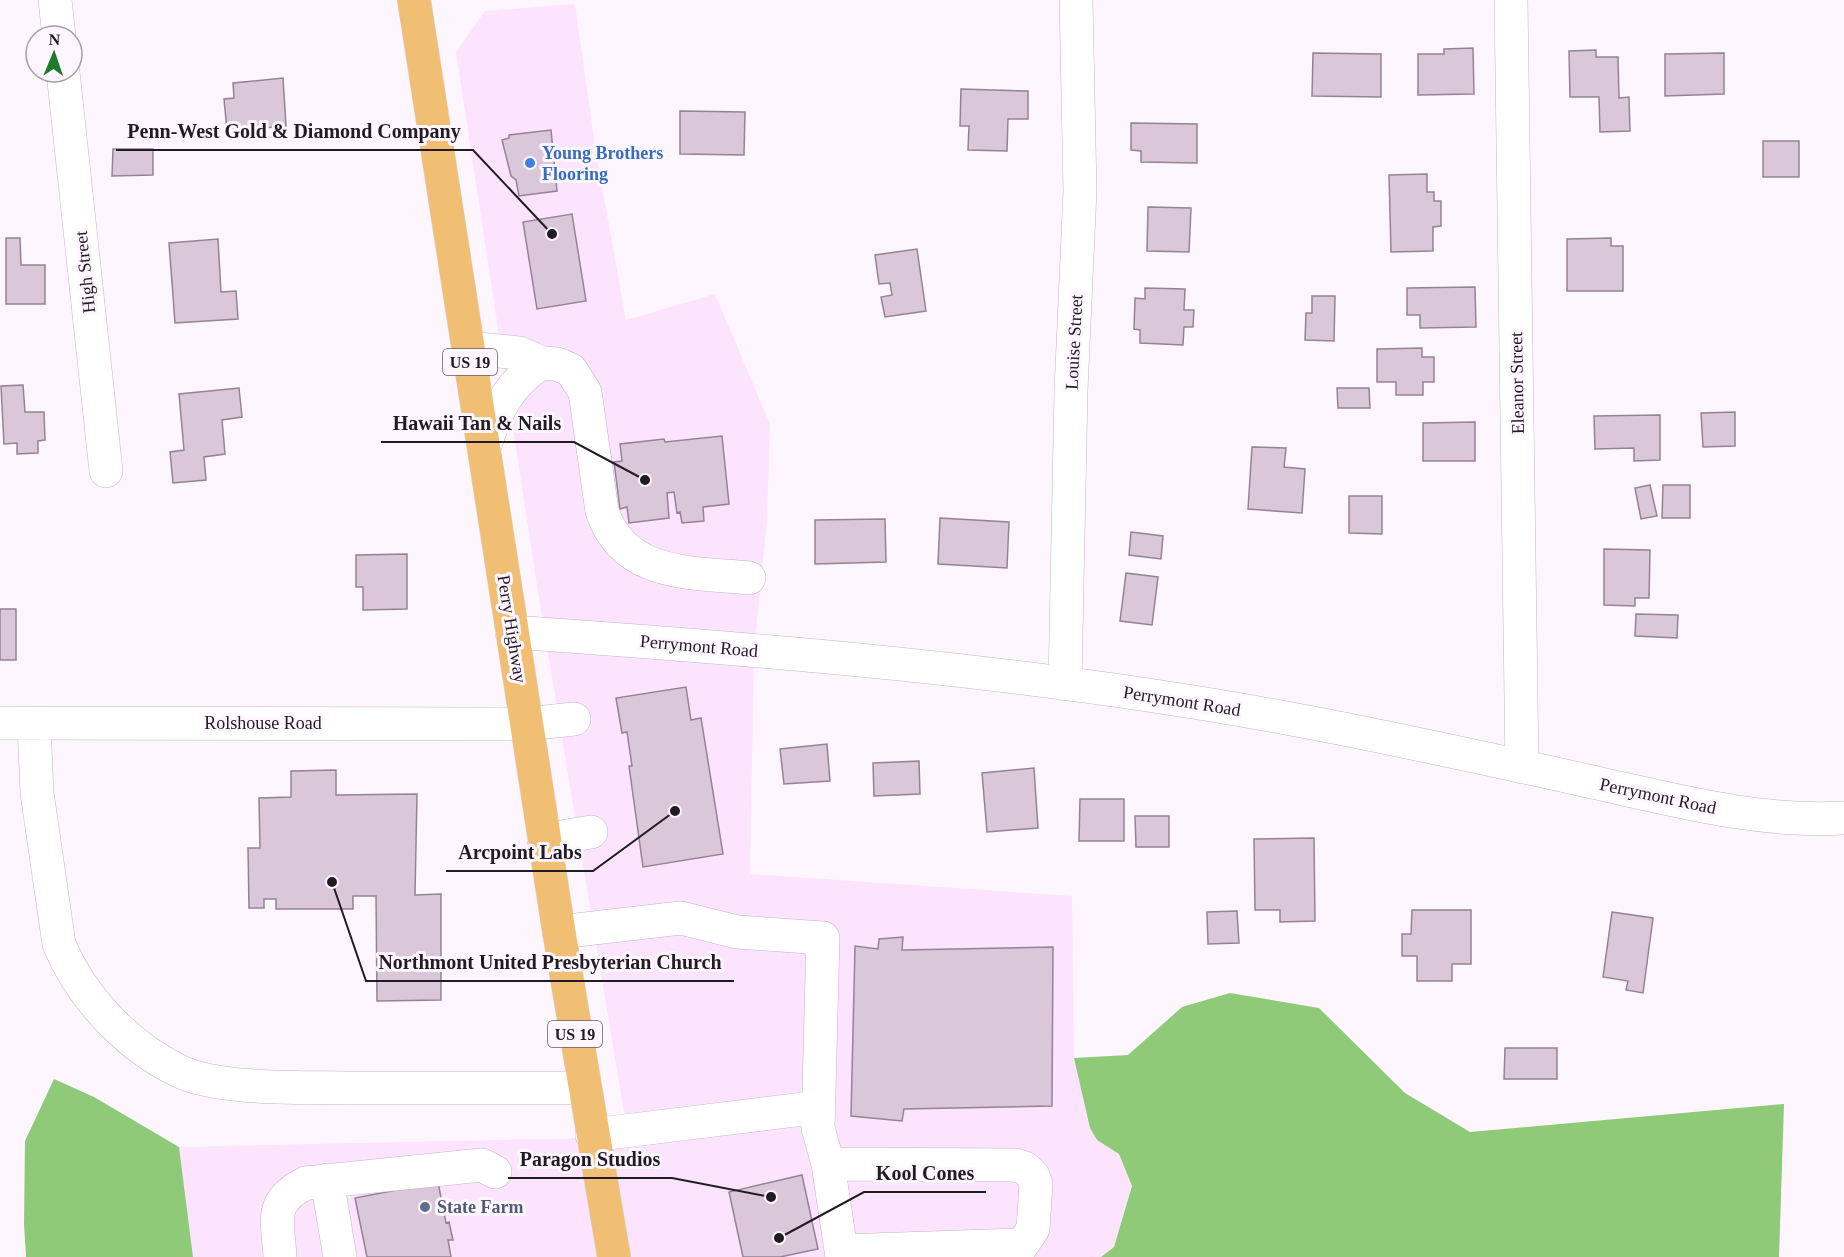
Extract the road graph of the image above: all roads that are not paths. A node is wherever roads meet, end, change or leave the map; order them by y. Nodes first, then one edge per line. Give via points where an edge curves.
1 (55, 0) edge
2 (414, 0) edge
3 (1076, 0) edge
4 (1511, 0) edge
5 (58, 24) edge
6 (64, 84) edge
7 (468, 348) junction
8 (542, 363) junction
9 (484, 448) junction
10 (106, 471) dead end
11 (749, 578) dead end
12 (512, 632) junction
13 (1065, 684) junction
14 (574, 719) dead end
15 (0, 723) edge
16 (526, 724) junction
17 (34, 725) junction
18 (1522, 767) junction
19 (1844, 818) edge
20 (591, 832) dead end
21 (544, 840) junction
22 (559, 933) junction
23 (584, 1088) junction
24 (819, 1107) junction
25 (592, 1135) junction
26 (828, 1164) junction
27 (495, 1172) dead end
28 (327, 1180) junction
29 (842, 1254) edge
30 (280, 1257) edge
31 (340, 1257) edge
32 (614, 1257) edge

1 - 5 street
2 - 7 main road, Perry Highway / US 19
3 - 13 street, Louise Street via 1080,191
4 - 18 street, Eleanor Street
6 - 10 street, High Street
7 - 8 street via 519,353
7 - 9 main road, Perry Highway / US 19
8 - 9 street via 528,371 508,393
8 - 11 street via 571,370 585,392 602,511 616,540 627,552 668,569
9 - 12 main road, Perry Highway / US 19
12 - 13 street, Perrymont Road via 660,642
12 - 16 main road, Perry Highway / US 19
13 - 18 street, Perrymont Road via 1281,717 1455,750
14 - 16 street, Rolshouse Road
15 - 17 street, Rolshouse Road
16 - 17 street, Rolshouse Road
16 - 21 main road, Perry Highway / US 19
17 - 23 street via 36,793 59,944 69,968 108,1019 146,1051 180,1072 232,1084
18 - 19 street, Perrymont Road via 1717,808 1803,819
20 - 21 street
21 - 22 main road, Perry Highway / US 19
22 - 23 main road, Perry Highway / US 19
22 - 24 street via 681,918 737,932 823,938
23 - 25 main road, Perry Highway / US 19
24 - 25 street
24 - 26 street via 818,1128
25 - 32 main road, Perry Highway / US 19
26 - 29 street
26 - 29 street via 1015,1165 1025,1168 1036,1184 1033,1229 1022,1245
27 - 28 street via 482,1165
28 - 30 street via 306,1183 288,1192 280,1204
28 - 31 street

